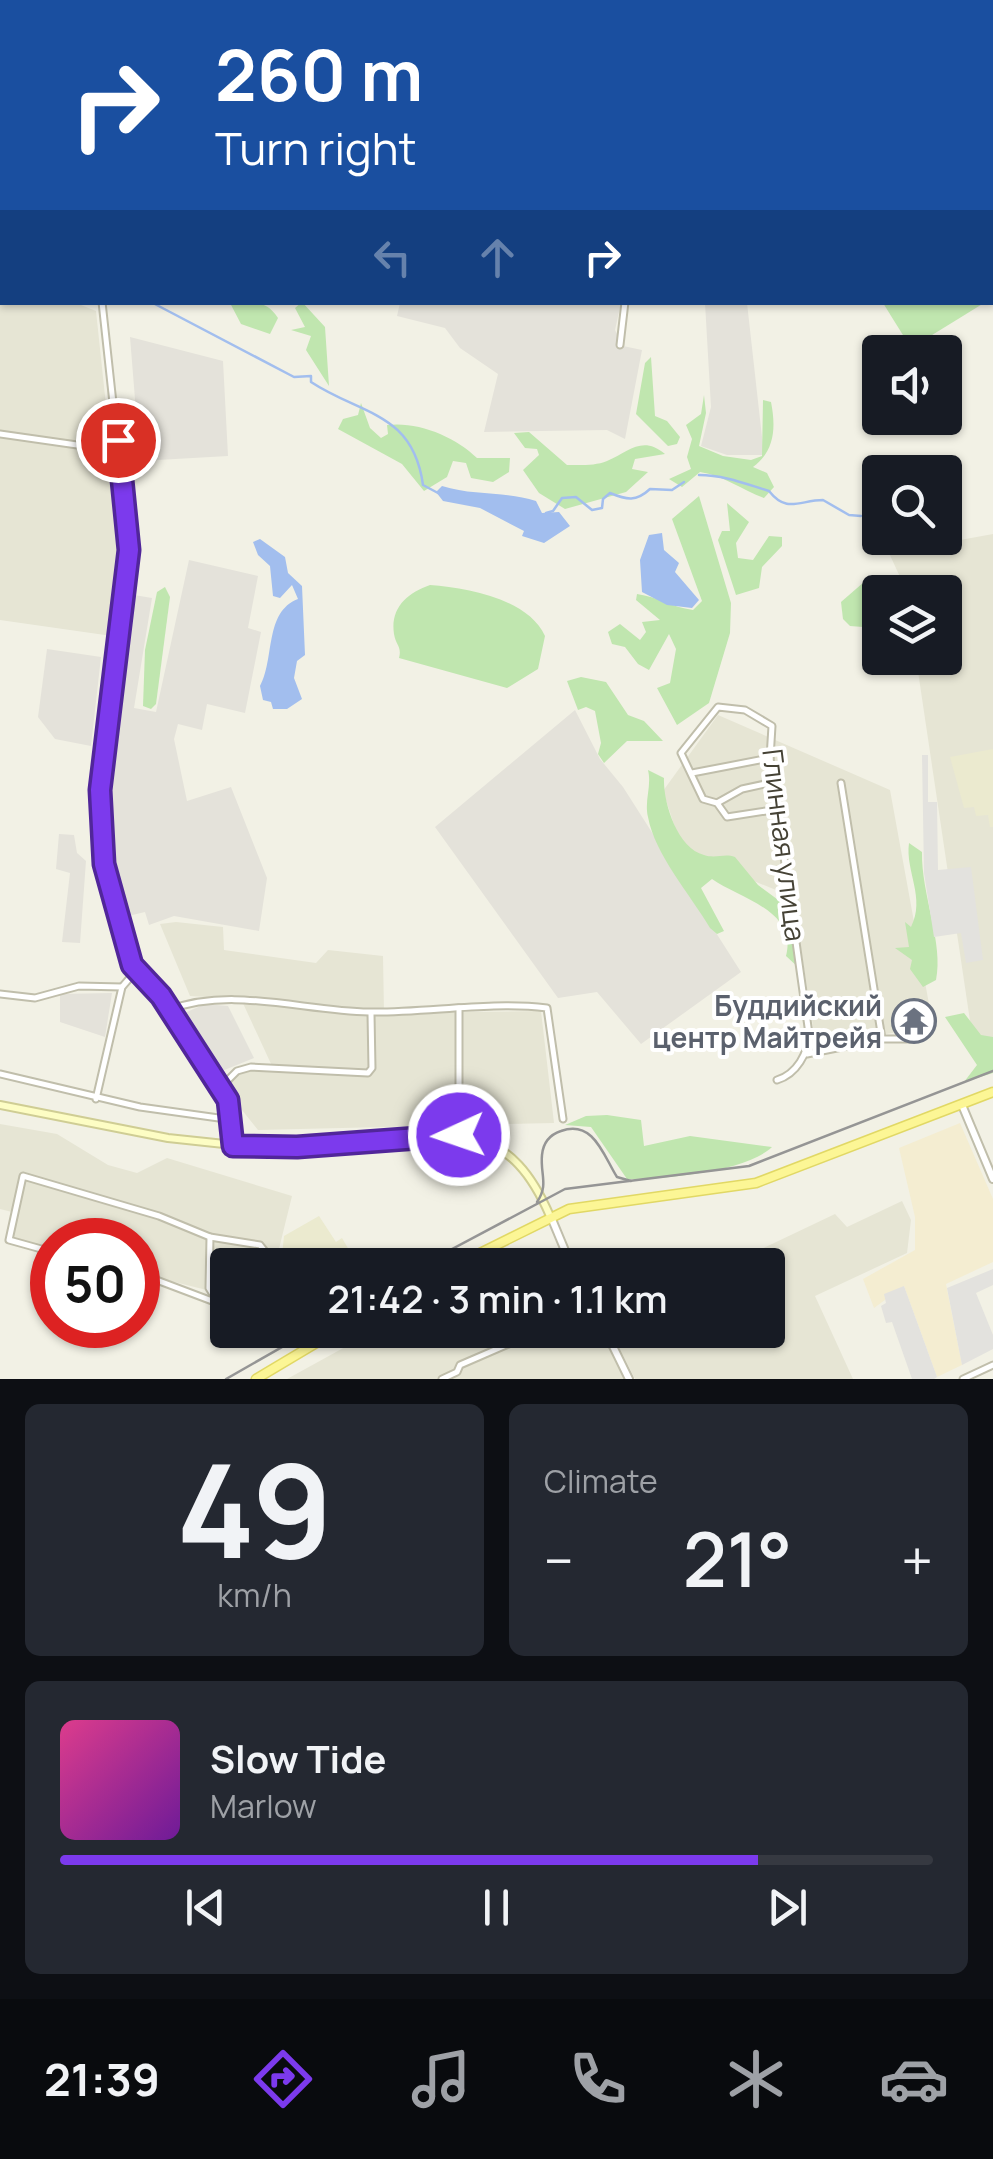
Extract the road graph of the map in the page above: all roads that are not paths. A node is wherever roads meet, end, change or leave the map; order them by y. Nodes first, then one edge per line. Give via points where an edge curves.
1 (102, 305) edge
2 (625, 305) edge
3 (620, 345) dead end
4 (0, 434) edge
5 (119, 451) junction
6 (770, 758) junction
7 (692, 773) junction
8 (774, 782) junction
9 (841, 783) dead end
10 (719, 806) junction
11 (779, 810) junction
12 (135, 972) junction
13 (122, 987) junction
14 (0, 994) edge
15 (458, 1008) junction
16 (169, 1010) junction
17 (371, 1013) junction
18 (882, 1039) junction
19 (911, 1039) dead end
20 (808, 1054) junction
21 (0, 1074) edge
22 (777, 1080) dead end
23 (220, 1088) junction
24 (993, 1092) edge
25 (96, 1098) junction
26 (0, 1104) edge
27 (962, 1105) junction
28 (564, 1118) dead end
29 (233, 1120) junction
30 (459, 1135) junction
31 (233, 1146) junction
32 (993, 1180) edge
33 (550, 1216) junction
34 (152, 1218) edge
35 (160, 1221) edge
36 (210, 1237) junction
37 (30, 1247) edge
38 (263, 1248) edge
39 (489, 1248) edge
40 (564, 1248) edge
41 (160, 1281) edge
42 (210, 1289) edge
43 (210, 1301) edge
44 (309, 1348) edge
45 (500, 1348) edge
46 (614, 1348) edge
47 (993, 1365) edge
48 (267, 1376) edge
49 (256, 1379) edge
50 (442, 1379) edge
51 (629, 1379) edge
52 (963, 1379) edge

1 - 5 street
2 - 3 street
4 - 5 street
5 - 12 street via 129,550 100,790 101,840
6 - 7 street
6 - 7 street, Глинная улица via 772,726 722,705 684,745 682,761
6 - 8 street, Глинная улица
7 - 10 street via 702,799
8 - 10 street via 742,788
8 - 11 street, Глинная улица
9 - 18 street
10 - 11 street via 727,817
11 - 20 street, Глинная улица
12 - 13 street
12 - 16 street
13 - 14 street via 78,986 35,998
13 - 25 street
15 - 17 street
15 - 28 street via 549,1010
15 - 30 street
16 - 17 street via 200,998
16 - 23 street
17 - 23 street via 372,1068 364,1074 251,1067
18 - 19 street
18 - 20 street
20 - 22 street
21 - 25 street
23 - 29 street
24 - 27 main road
25 - 29 street
26 - 31 main road
27 - 32 street
27 - 33 main road via 756,1184
29 - 31 street
30 - 31 main road
30 - 33 main road via 490,1142 514,1158
33 - 39 main road
33 - 40 street
34 - 37 street via 24,1176 10,1226 12,1243
35 - 36 street
36 - 38 street
36 - 42 street
41 - 43 street
44 - 48 main road
45 - 50 street
46 - 51 street
47 - 52 street
48 - 49 main road

